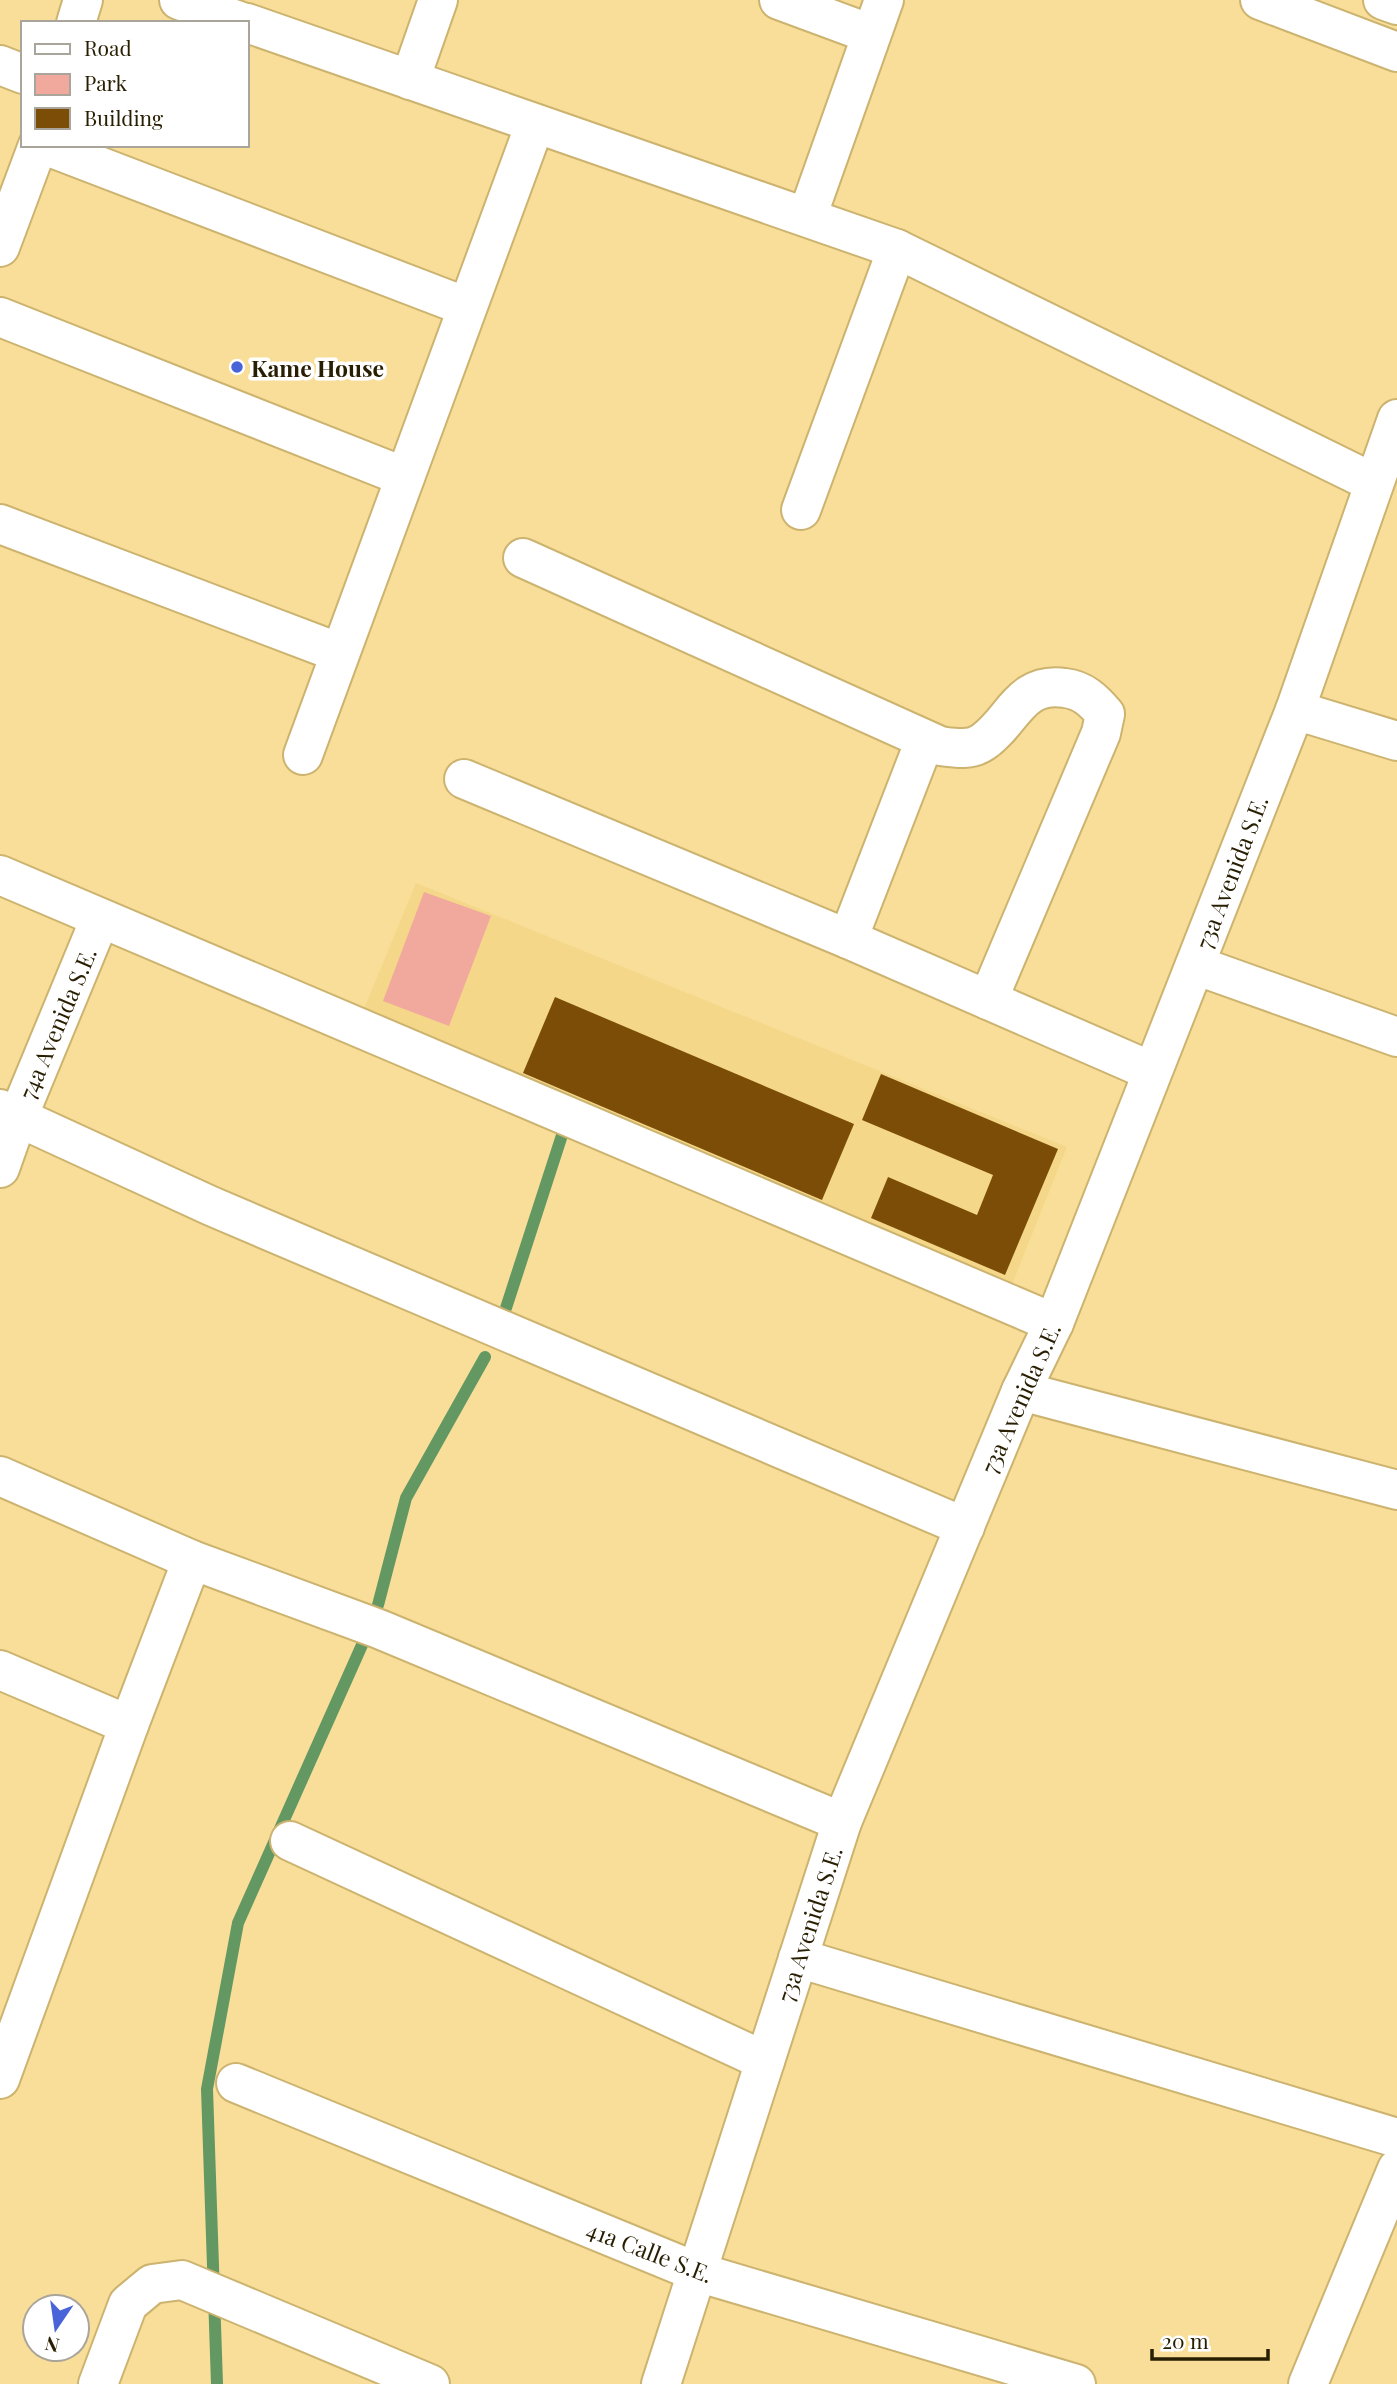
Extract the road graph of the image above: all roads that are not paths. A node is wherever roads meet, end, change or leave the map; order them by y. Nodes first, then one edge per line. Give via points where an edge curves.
1 (83, 0) edge
2 (179, 0) edge
3 (438, 0) edge
4 (779, 0) edge
5 (1260, 0) edge
6 (1383, 0) edge
7 (1397, 5) edge
8 (878, 17) edge
9 (77, 21) edge
10 (240, 21) edge
11 (248, 24) edge
12 (1397, 52) edge
13 (0, 65) edge
14 (21, 73) edge
15 (410, 80) junction
16 (535, 124) junction
17 (37, 147) edge
18 (49, 147) edge
19 (807, 217) junction
20 (0, 247) edge
21 (897, 249) junction
22 (467, 307) junction
23 (0, 317) edge
24 (1395, 433) edge
25 (405, 477) junction
26 (1374, 483) junction
27 (801, 510) dead end
28 (0, 524) edge
29 (523, 558) dead end
30 (341, 653) junction
31 (1295, 710) junction
32 (925, 740) junction
33 (1397, 741) edge
34 (303, 755) dead end
35 (464, 779) dead end
36 (0, 875) edge
37 (100, 919) junction
38 (848, 939) junction
39 (1195, 965) junction
40 (988, 1000) junction
41 (1397, 1037) edge
42 (1152, 1072) junction
43 (9, 1113) edge
44 (0, 1168) edge
45 (1054, 1323) junction
46 (1021, 1391) junction
47 (0, 1476) edge
48 (1397, 1490) edge
49 (965, 1527) junction
50 (192, 1560) junction
51 (0, 1670) edge
52 (129, 1724) junction
53 (842, 1822) junction
54 (290, 1842) dead end
55 (798, 1958) junction
56 (765, 2061) junction
57 (0, 2079) edge
58 (236, 2083) dead end
59 (1397, 2164) edge
60 (697, 2272) junction
61 (98, 2384) edge
62 (430, 2384) edge
63 (661, 2384) edge
64 (1076, 2384) edge
65 (1308, 2384) edge

1 - 9 street
2 - 10 street
3 - 15 street
4 - 8 street
5 - 12 street
6 - 7 street
8 - 19 street
11 - 15 street
13 - 14 street
15 - 16 street
16 - 19 street
16 - 22 street
17 - 20 street
18 - 22 street
19 - 21 street
21 - 26 street
21 - 27 street
22 - 25 street
23 - 25 street
24 - 26 street, 73a Avenida S.E.
25 - 30 street
26 - 31 street, 73a Avenida S.E.
28 - 30 street
29 - 32 street
30 - 34 street
31 - 33 street
31 - 39 street, 73a Avenida S.E.
32 - 38 street
32 - 40 street via 940,747 967,749 983,742 1026,697 1048,686 1070,688 1093,699 1105,715
35 - 38 street
36 - 37 street
37 - 43 street, 74a Avenida S.E.
37 - 45 street
38 - 40 street
39 - 41 street
39 - 42 street, 73a Avenida S.E.
40 - 42 street
42 - 45 street, 73a Avenida S.E.
43 - 44 street, 74a Avenida S.E.
43 - 49 street via 211,1206
45 - 46 street, 73a Avenida S.E.
46 - 48 street
46 - 49 street, 73a Avenida S.E.
47 - 50 street
49 - 53 street, 73a Avenida S.E.
50 - 52 street
50 - 53 street via 379,1629
51 - 52 street
52 - 57 street
53 - 55 street, 73a Avenida S.E.
54 - 56 street
55 - 56 street, 73a Avenida S.E.
55 - 59 street
56 - 60 street, 73a Avenida S.E.
58 - 60 street, 41a Calle S.E.
59 - 65 street
60 - 63 street, 73a Avenida S.E.
60 - 64 street, 41a Calle S.E.
61 - 62 street via 128,2304 152,2284 182,2280

